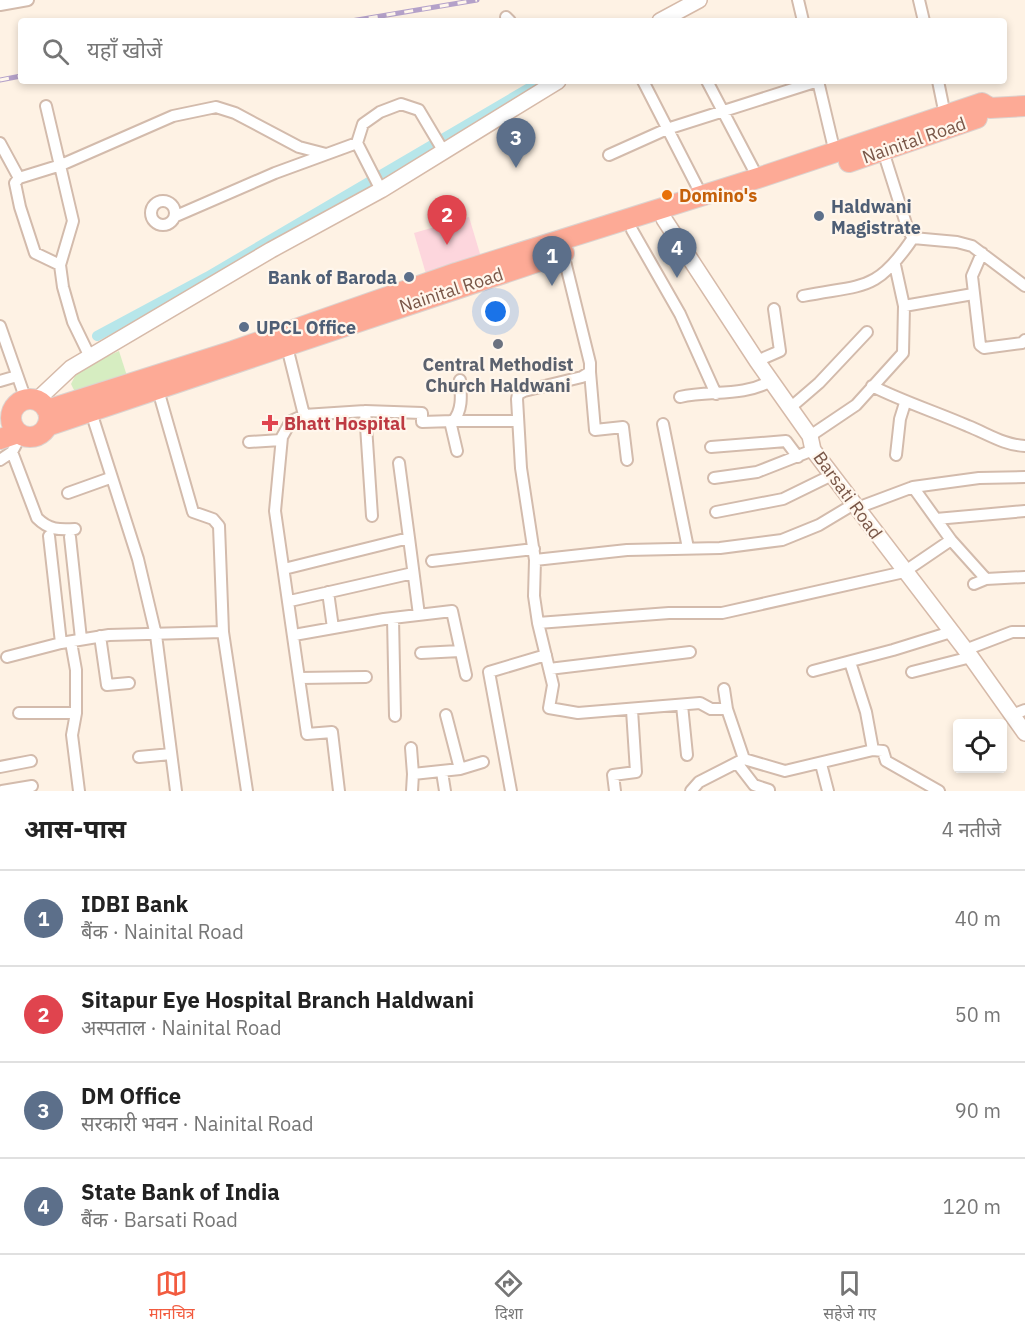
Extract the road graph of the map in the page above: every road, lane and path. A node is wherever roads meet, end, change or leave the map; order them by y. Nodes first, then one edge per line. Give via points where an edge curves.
1 (28, 0) edge
2 (699, 0) edge
3 (798, 0) edge
4 (919, 0) edge
5 (0, 5) edge
6 (672, 18) edge
7 (802, 18) edge
8 (923, 18) edge
9 (552, 84) edge
10 (644, 84) edge
11 (709, 84) edge
12 (808, 84) edge
13 (819, 84) edge
14 (939, 84) edge
15 (46, 106) dead end
16 (1025, 106) edge
17 (990, 108) junction
18 (723, 110) junction
19 (945, 115) junction
20 (667, 129) junction
21 (0, 143) edge
22 (357, 143) junction
23 (440, 145) junction
24 (881, 145) junction
25 (835, 153) junction
26 (326, 154) junction
27 (609, 155) dead end
28 (61, 165) junction
29 (19, 178) junction
30 (377, 183) junction
31 (760, 184) junction
32 (702, 196) junction
33 (176, 216) dead end
34 (664, 219) junction
35 (632, 230) junction
36 (913, 238) junction
37 (563, 253) junction
38 (982, 254) junction
39 (60, 265) junction
40 (895, 265) junction
41 (1025, 286) edge
42 (973, 294) junction
43 (803, 296) dead end
44 (904, 306) junction
45 (774, 309) dead end
46 (0, 326) edge
47 (867, 332) dead end
48 (307, 333) junction
49 (1025, 340) edge
50 (287, 347) junction
51 (90, 357) junction
52 (757, 361) junction
53 (590, 372) junction
54 (17, 376) junction
55 (59, 377) junction
56 (460, 380) dead end
57 (0, 381) edge
58 (771, 381) junction
59 (872, 386) junction
60 (158, 390) junction
61 (716, 394) junction
62 (680, 397) dead end
63 (905, 403) junction
64 (68, 405) junction
65 (790, 408) junction
66 (39, 409) junction
67 (365, 411) junction
68 (91, 412) junction
69 (304, 415) junction
70 (452, 421) junction
71 (518, 421) junction
72 (663, 424) dead end
73 (10, 433) edge
74 (281, 440) junction
75 (249, 442) dead end
76 (812, 443) junction
77 (1025, 446) edge
78 (711, 447) dead end
79 (457, 451) dead end
80 (896, 455) dead end
81 (798, 456) junction
82 (0, 460) edge
83 (627, 460) dead end
84 (399, 463) dead end
85 (832, 475) junction
86 (1025, 477) edge
87 (110, 478) junction
88 (714, 478) dead end
89 (913, 487) junction
90 (68, 493) dead end
91 (856, 507) junction
92 (1025, 511) edge
93 (716, 512) dead end
94 (372, 516) dead end
95 (936, 519) junction
96 (49, 536) dead end
97 (409, 538) junction
98 (951, 540) junction
99 (688, 548) junction
100 (535, 554) junction
101 (432, 561) dead end
102 (285, 569) junction
103 (904, 572) junction
104 (413, 573) junction
105 (1025, 577) edge
106 (986, 579) junction
107 (974, 584) dead end
108 (328, 592) junction
109 (290, 601) junction
110 (419, 615) junction
111 (393, 618) junction
112 (538, 623) junction
113 (333, 628) junction
114 (223, 632) junction
115 (951, 632) junction
116 (1025, 632) edge
117 (156, 635) junction
118 (294, 635) junction
119 (100, 636) junction
120 (71, 641) junction
121 (460, 651) junction
122 (690, 652) dead end
123 (421, 653) dead end
124 (968, 653) junction
125 (546, 655) junction
126 (7, 657) dead end
127 (850, 662) junction
128 (549, 669) junction
129 (813, 671) dead end
130 (912, 672) dead end
131 (466, 675) dead end
132 (366, 677) dead end
133 (300, 678) junction
134 (129, 683) dead end
135 (724, 689) dead end
136 (682, 705) junction
137 (727, 709) junction
138 (632, 711) junction
139 (1019, 712) edge
140 (19, 713) dead end
141 (76, 713) junction
142 (446, 715) dead end
143 (395, 716) dead end
144 (1025, 733) edge
145 (411, 748) dead end
146 (873, 750) junction
147 (171, 754) junction
148 (687, 755) dead end
149 (139, 757) dead end
150 (31, 761) dead end
151 (740, 761) junction
152 (483, 762) dead end
153 (820, 764) junction
154 (0, 767) edge
155 (460, 769) junction
156 (442, 772) junction
157 (413, 774) junction
158 (32, 786) dead end
159 (923, 786) edge
160 (769, 790) edge
161 (2, 791) edge
162 (79, 791) edge
163 (176, 791) edge
164 (247, 791) edge
165 (339, 791) edge
166 (411, 791) edge
167 (445, 791) edge
168 (511, 791) edge
169 (615, 791) edge
170 (691, 791) edge
171 (828, 791) edge
172 (939, 791) edge

1 - 5 street
2 - 6 street
3 - 7 street
4 - 8 street
9 - 23 street
10 - 20 street
11 - 18 street
12 - 18 street
13 - 25 street
14 - 19 street
15 - 28 street
16 - 17 highway, Nainital Road
17 - 19 highway, Nainital Road via 982,103
17 - 24 highway, Nainital Road via 987,115
18 - 20 street
18 - 31 street
19 - 24 highway, Nainital Road
20 - 27 street
20 - 32 street
21 - 29 street
22 - 23 street via 363,124 401,104 419,110
22 - 26 street
22 - 30 street
23 - 30 street
24 - 25 highway, Nainital Road
24 - 31 highway, Nainital Road
24 - 36 street
25 - 31 highway, Nainital Road
26 - 28 street via 299,147 216,107 173,116
26 - 33 street
28 - 29 street
28 - 39 street via 73,221
29 - 39 street via 15,183 20,207 35,254
30 - 51 street
31 - 32 highway, Nainital Road
31 - 34 highway, Nainital Road
32 - 48 highway, Nainital Road via 456,273
34 - 35 highway, Nainital Road
34 - 52 street, Barsati Road
35 - 37 highway, Nainital Road
35 - 61 street via 680,314
36 - 38 street via 957,242
36 - 40 street
37 - 48 highway, Nainital Road
37 - 53 street
38 - 41 street
38 - 42 street via 972,276
39 - 51 street via 73,322
40 - 43 street via 886,274 855,289
40 - 44 street
42 - 44 street
42 - 49 street via 982,347 1022,344
44 - 59 street via 903,353
45 - 52 street via 780,351
46 - 54 street
47 - 65 street
48 - 50 highway, Nainital Road
48 - 64 highway, Nainital Road
50 - 60 highway, Nainital Road
50 - 69 street
51 - 55 street
52 - 58 street, Barsati Road
53 - 71 street via 518,394
53 - 83 street via 596,430 623,427
54 - 57 street
54 - 66 street
55 - 64 street via 59,390
55 - 66 street
56 - 70 street via 462,396 458,415
58 - 61 street via 750,390
58 - 65 street, Barsati Road
59 - 63 street
59 - 76 street
60 - 68 highway, Nainital Road
60 - 114 street via 193,512 219,525
61 - 62 street
63 - 77 street via 1009,445
63 - 80 street
64 - 66 highway, Nainital Road
65 - 76 street, Barsati Road
66 - 68 highway, Nainital Road
66 - 73 highway via 16,406
66 - 73 highway via 37,436
67 - 69 street
67 - 70 street via 423,413 422,422
67 - 94 street
68 - 87 street
69 - 74 street via 291,421
70 - 71 street
70 - 79 street
71 - 100 street
72 - 99 street
73 - 82 street
73 - 120 street via 37,518 46,526 72,533
74 - 75 street
74 - 102 street via 275,511
76 - 81 street
76 - 85 street, Barsati Road
78 - 81 street via 786,441
81 - 88 street via 757,472
84 - 97 street
85 - 91 street, Barsati Road
85 - 93 street via 783,499
86 - 89 street via 979,478
87 - 90 street
87 - 117 street via 138,560
89 - 91 street
89 - 95 street
91 - 99 street via 782,540
91 - 103 street, Barsati Road
92 - 95 street
95 - 98 street
96 - 120 street
97 - 102 street
97 - 104 street
98 - 103 street
98 - 106 street
99 - 100 street
100 - 101 street
100 - 112 street
102 - 109 street
103 - 112 street via 722,613
103 - 115 street, Barsati Road
104 - 108 street
104 - 110 street
105 - 106 street
106 - 107 street
108 - 109 street
108 - 113 street
109 - 118 street
110 - 111 street
110 - 121 street via 452,611
111 - 113 street
111 - 143 street
112 - 125 street
113 - 118 street
114 - 117 street
114 - 164 street
115 - 124 street, Barsati Road
115 - 127 street
116 - 124 street via 1012,632
117 - 119 street
117 - 147 street
118 - 133 street
119 - 120 street
119 - 134 street via 107,685
120 - 126 street
120 - 141 street
121 - 123 street
121 - 131 street
122 - 128 street
124 - 130 street
124 - 139 street, Barsati Road
125 - 128 street
125 - 168 street via 489,672
127 - 129 street
127 - 146 street
128 - 138 street via 553,685 549,708 578,713
132 - 133 street
133 - 165 street via 307,734 332,732
135 - 137 street
136 - 137 street via 700,703 711,709
136 - 138 street
136 - 148 street
137 - 151 street
138 - 169 street via 636,772 613,775
139 - 144 street, Barsati Road
140 - 141 street
141 - 162 street via 72,735
142 - 155 street
145 - 157 street
146 - 153 street
146 - 159 street via 883,751 886,761
147 - 149 street
147 - 163 street
150 - 154 street
151 - 153 street via 785,771
151 - 160 street via 754,784
151 - 170 street via 699,782
152 - 155 street
153 - 171 street
155 - 156 street
156 - 157 street
156 - 167 street
157 - 166 street
158 - 161 street
159 - 172 street

